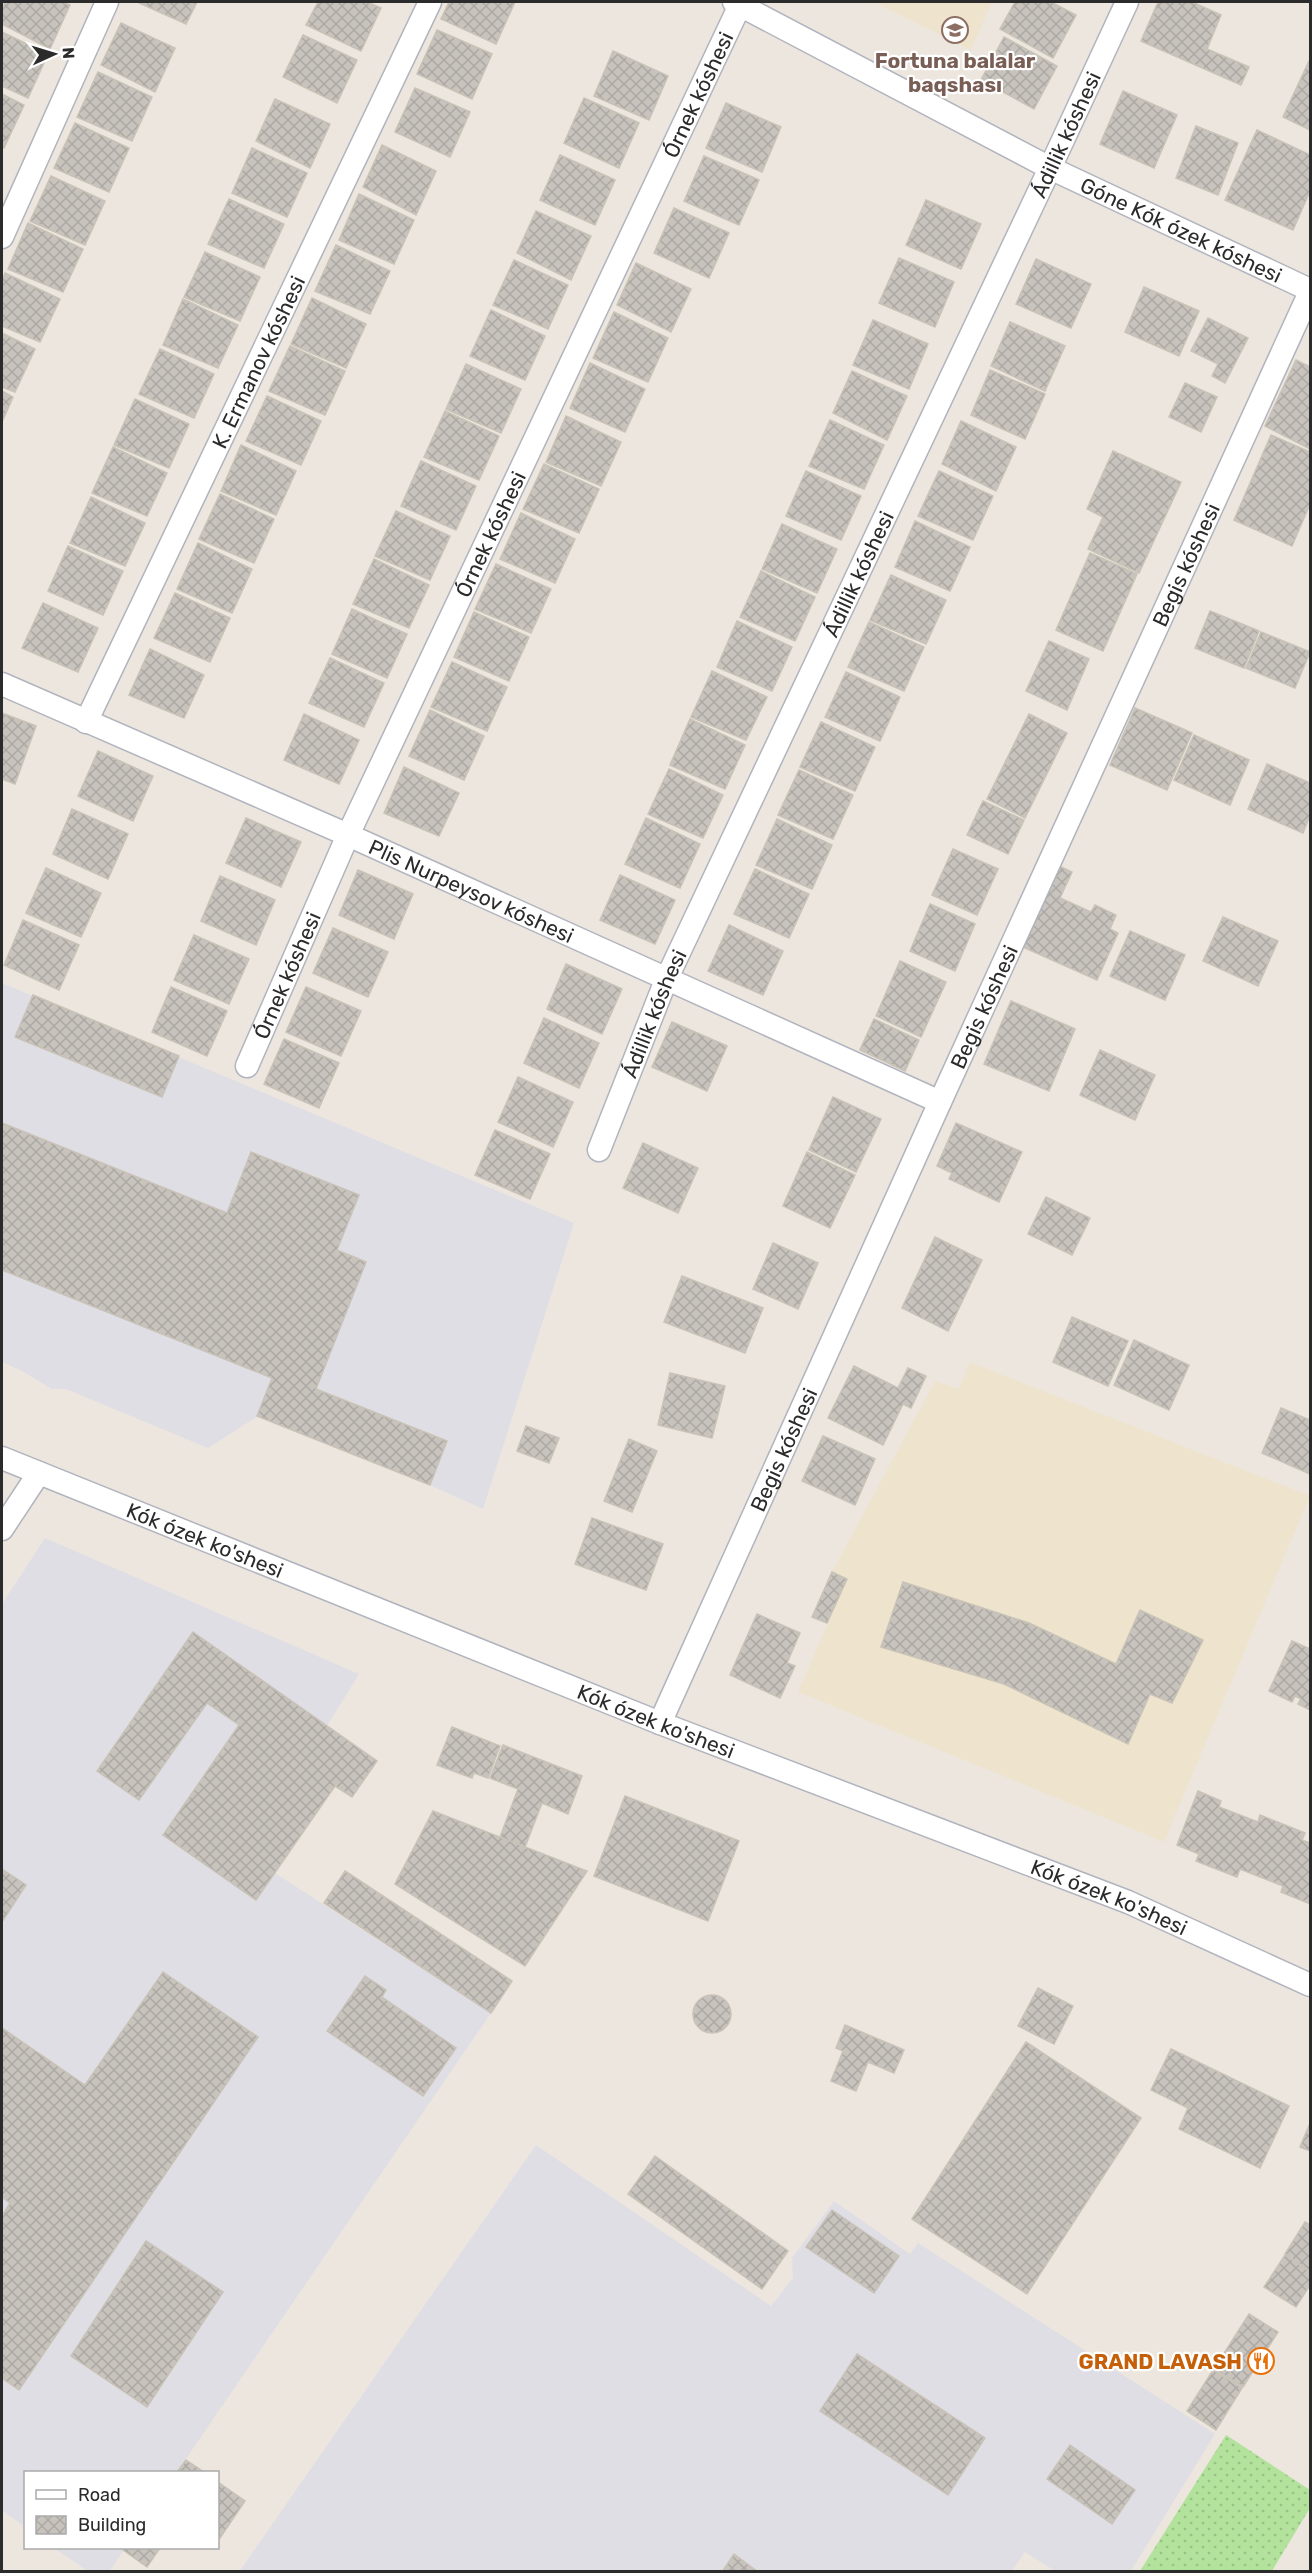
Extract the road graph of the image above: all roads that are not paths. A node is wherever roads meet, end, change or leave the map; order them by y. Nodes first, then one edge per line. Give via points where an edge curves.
1 (107, 2) edge
2 (430, 2) edge
3 (1126, 2) edge
4 (737, 3) edge
5 (1050, 168) junction
6 (2, 237) edge
7 (1311, 291) edge
8 (2, 684) edge
9 (86, 722) junction
10 (348, 835) junction
11 (666, 980) junction
12 (247, 1066) dead end
13 (940, 1102) junction
14 (599, 1150) dead end
15 (2, 1458) edge
16 (39, 1473) junction
17 (2, 1529) edge
18 (660, 1723) junction
19 (1311, 1985) edge

1 - 6 street
2 - 9 street, K. Ermanov kóshesi
3 - 5 street, Ádillik kóshesi
4 - 5 street, Góne Kók ózek kóshesi
4 - 10 street, Órnek kóshesi
5 - 7 street, Góne Kók ózek kóshesi
5 - 11 street, Ádillik kóshesi
7 - 13 street, Begis kóshesi
8 - 9 street, Plis Nurpeysov kóshesi
9 - 10 street, Plis Nurpeysov kóshesi
10 - 11 street, Plis Nurpeysov kóshesi
10 - 12 street, Órnek kóshesi
11 - 13 street, Plis Nurpeysov kóshesi
11 - 14 street, Ádillik kóshesi
13 - 18 street, Begis kóshesi
15 - 16 street, Kók ózek ko'shesi
16 - 17 street
16 - 18 street, Kók ózek ko'shesi
18 - 19 street, Kók ózek ko'shesi via 1128,1902

